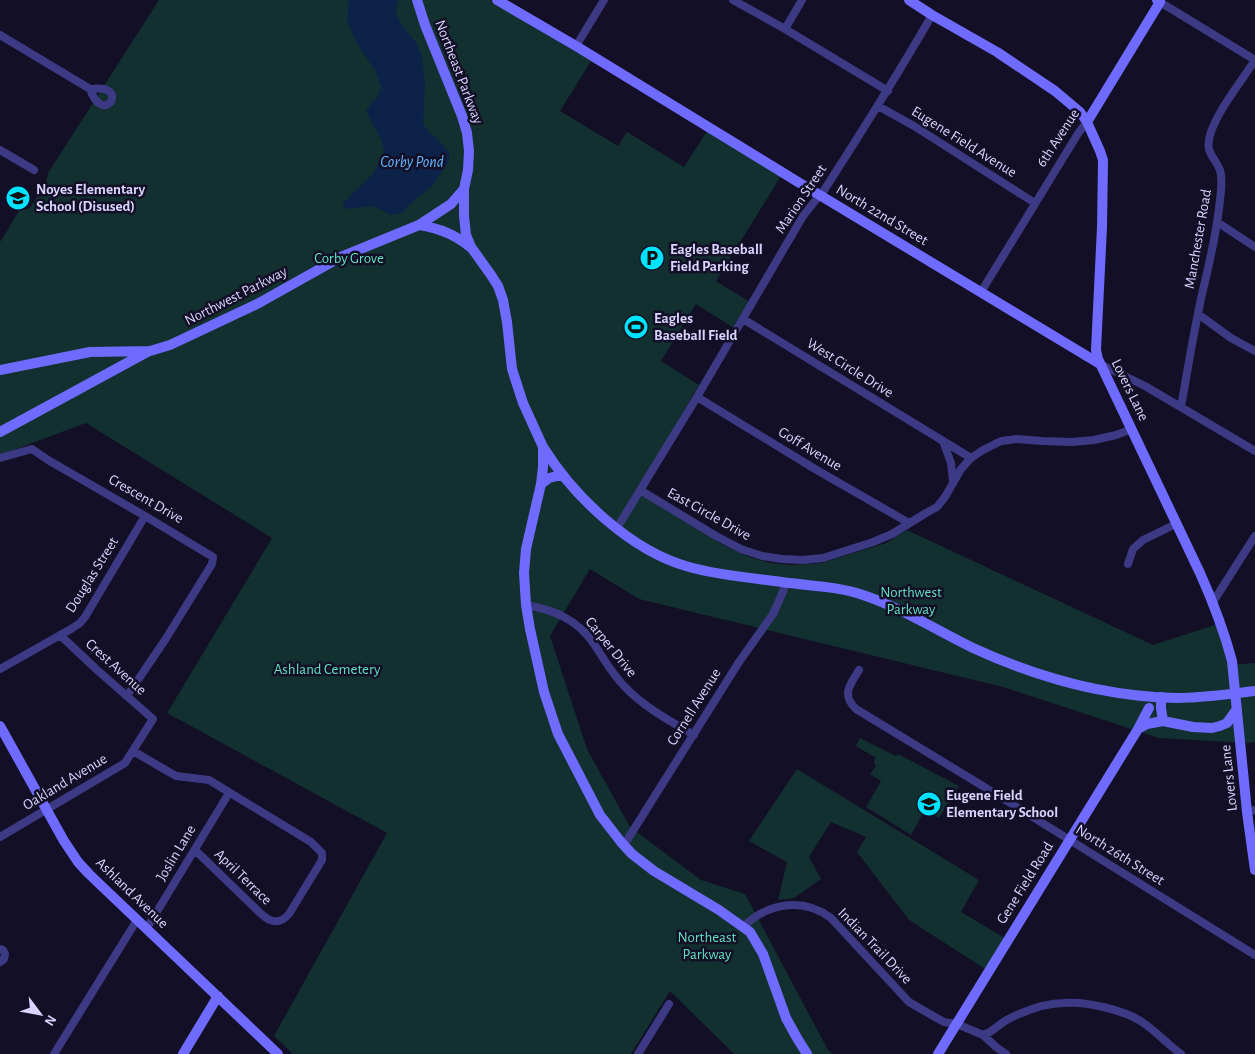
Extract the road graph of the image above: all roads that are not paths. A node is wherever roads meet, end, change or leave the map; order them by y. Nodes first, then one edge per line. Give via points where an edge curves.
1 (417, 0) edge
2 (604, 0) edge
3 (733, 0) edge
4 (802, 0) edge
5 (909, 0) edge
6 (499, 1) edge
7 (1159, 1) edge
8 (932, 15) junction
9 (785, 29) junction
10 (0, 35) edge
11 (576, 46) junction
12 (1255, 60) edge
13 (90, 89) dead end
14 (888, 90) junction
15 (878, 106) junction
16 (1087, 122) junction
17 (0, 150) edge
18 (34, 170) dead end
19 (464, 189) junction
20 (821, 195) junction
21 (1035, 203) junction
22 (1217, 222) junction
23 (419, 225) junction
24 (471, 247) junction
25 (1255, 247) edge
26 (981, 292) junction
27 (1198, 314) junction
28 (744, 319) junction
29 (150, 351) junction
30 (1255, 351) edge
31 (1100, 364) junction
32 (0, 370) edge
33 (697, 397) junction
34 (1181, 407) junction
35 (1132, 429) junction
36 (0, 432) edge
37 (943, 442) junction
38 (543, 448) junction
39 (1255, 451) edge
40 (0, 458) edge
41 (971, 458) junction
42 (562, 475) junction
43 (953, 481) junction
44 (541, 484) junction
45 (640, 490) junction
46 (145, 516) junction
47 (910, 523) junction
48 (1176, 524) junction
49 (617, 528) junction
50 (1255, 536) edge
51 (1128, 564) dead end
52 (786, 582) junction
53 (1213, 602) junction
54 (526, 604) junction
55 (60, 635) junction
56 (0, 668) edge
57 (859, 670) dead end
58 (1255, 691) edge
59 (127, 696) junction
60 (1156, 697) junction
61 (1236, 705) junction
62 (1149, 708) junction
63 (153, 718) joint
64 (1159, 722) junction
65 (0, 726) edge
66 (1220, 726) junction
67 (1138, 729) junction
68 (694, 735) junction
69 (1240, 738) junction
70 (133, 751) junction
71 (230, 792) junction
72 (46, 810) junction
73 (1251, 811) edge
74 (0, 837) edge
75 (1070, 840) junction
76 (624, 845) junction
77 (195, 850) junction
78 (1255, 870) edge
79 (137, 920) junction
80 (744, 926) junction
81 (147, 928) junction
82 (0, 949) edge
83 (1255, 955) edge
84 (0, 962) edge
85 (0, 970) edge
86 (218, 996) junction
87 (670, 1004) dead end
88 (958, 1024) junction
89 (983, 1035) junction
90 (54, 1054) edge
91 (182, 1054) edge
92 (278, 1054) edge
93 (638, 1054) edge
94 (807, 1054) edge
95 (938, 1054) edge
96 (1006, 1054) edge
97 (1181, 1054) edge

1 - 19 street, Northeast Parkway via 467,133 468,170
2 - 11 street
3 - 9 street
4 - 9 street
5 - 8 street, Lovers Lane
6 - 11 street, North 22nd Street
7 - 12 street
7 - 16 street, 6th Avenue
8 - 14 street, Marion Street
8 - 16 street, Lovers Lane via 998,52 1056,91
9 - 14 street
10 - 13 street
11 - 20 street, North 22nd Street
12 - 22 street, Manchester Road via 1224,106 1208,139 1208,149 1222,181
14 - 15 street, Marion Street
15 - 20 street, Marion Street
15 - 21 street, Eugene Field Avenue
16 - 21 street, 6th Avenue
16 - 31 street, Lovers Lane via 1103,160 1096,350
17 - 18 street
19 - 23 street, Northwest Parkway via 451,204
19 - 24 street, Northeast Parkway via 466,235
20 - 26 street, North 22nd Street
20 - 28 street, Marion Street via 803,216
21 - 26 street, 6th Avenue
22 - 25 street
22 - 27 street, Manchester Road
23 - 24 street via 448,232
23 - 29 street, Northwest Parkway via 340,257 259,303 170,345
24 - 38 street, Northeast Parkway via 498,286 507,322 512,369
26 - 31 street, North 22nd Street
27 - 30 street
27 - 34 street, Manchester Road
28 - 33 street, Marion Street
28 - 37 street, West Circle Drive
29 - 32 street, Northwest Parkway via 90,352
29 - 36 street
31 - 34 street, North 22nd Street
31 - 35 street, Lovers Lane
33 - 45 street, Marion Street
33 - 47 street, Goff Avenue
34 - 39 street, North 22nd Street
35 - 41 street via 1094,440 1072,442 1017,438 1001,441
35 - 48 street, Lovers Lane
37 - 41 street, West Circle Drive
37 - 43 street via 951,463
38 - 42 street
38 - 44 street, Northeast Parkway
40 - 46 street, Crescent Drive via 32,449
41 - 43 street, East Circle Drive
42 - 44 street
42 - 49 street
43 - 47 street, East Circle Drive via 937,507
44 - 54 street, Northeast Parkway via 526,549
45 - 47 street, East Circle Drive via 741,550 782,559 803,560 833,555 873,542
45 - 49 street, Marion Street
46 - 55 street, Douglas Street via 85,617
46 - 59 street, Crescent Drive via 213,557 212,564 180,616
48 - 51 street via 1144,540 1134,549
48 - 53 street, Lovers Lane
49 - 52 street via 653,553 690,567
50 - 53 street
52 - 60 street via 840,589 877,600 973,648 1044,676 1100,690
52 - 68 street, Cornell Avenue via 773,614
53 - 61 street, Lovers Lane via 1232,661
54 - 68 street, Carper Drive via 549,610 576,624 624,687 648,707
54 - 76 street, Northeast Parkway via 544,692 558,734 600,815
55 - 56 street, Douglas Street
55 - 59 street, Crest Avenue
57 - 75 street, North 26th Street via 848,693 850,703 856,709
58 - 60 street
59 - 63 street, Crest Avenue
60 - 62 street, Gene Field Road
60 - 64 street via 1161,708
61 - 66 street via 1228,721
61 - 69 street, Lovers Lane
62 - 64 street via 1151,717
62 - 67 street, Gene Field Road
63 - 70 street, Oakland Avenue
64 - 66 street via 1205,728
64 - 67 street
65 - 72 street, Ashland Avenue
66 - 69 street
67 - 75 street, Gene Field Road
68 - 76 street, Cornell Avenue
69 - 73 street, Lovers Lane
70 - 71 street via 176,776 209,780
70 - 72 street, Oakland Avenue via 125,763
71 - 77 street, Joslin Lane
71 - 77 street, April Terrace via 311,842 322,853 322,860 294,907 285,919 272,921 265,917
72 - 74 street, Oakland Avenue
72 - 79 street, Ashland Avenue via 78,862
73 - 78 street, Lovers Lane
75 - 83 street, North 26th Street
75 - 88 street, Gene Field Road
76 - 80 street, Northeast Parkway via 641,862
77 - 81 street, Joslin Lane
79 - 81 street, Ashland Avenue
79 - 90 street
80 - 88 street, Indian Trail Drive via 752,918 779,907 799,905 818,910 831,918 910,1002 944,1022
80 - 94 street, Northeast Parkway via 763,954 786,1018
81 - 86 street, Ashland Avenue
82 - 84 street via 5,954
84 - 85 street
86 - 91 street
86 - 92 street, Ashland Avenue
87 - 93 street
88 - 89 street, Indian Trail Drive
88 - 95 street, Gene Field Road
89 - 96 street, Indian Trail Drive
89 - 97 street via 1036,1008 1064,1002 1078,1003 1117,1010 1141,1020

